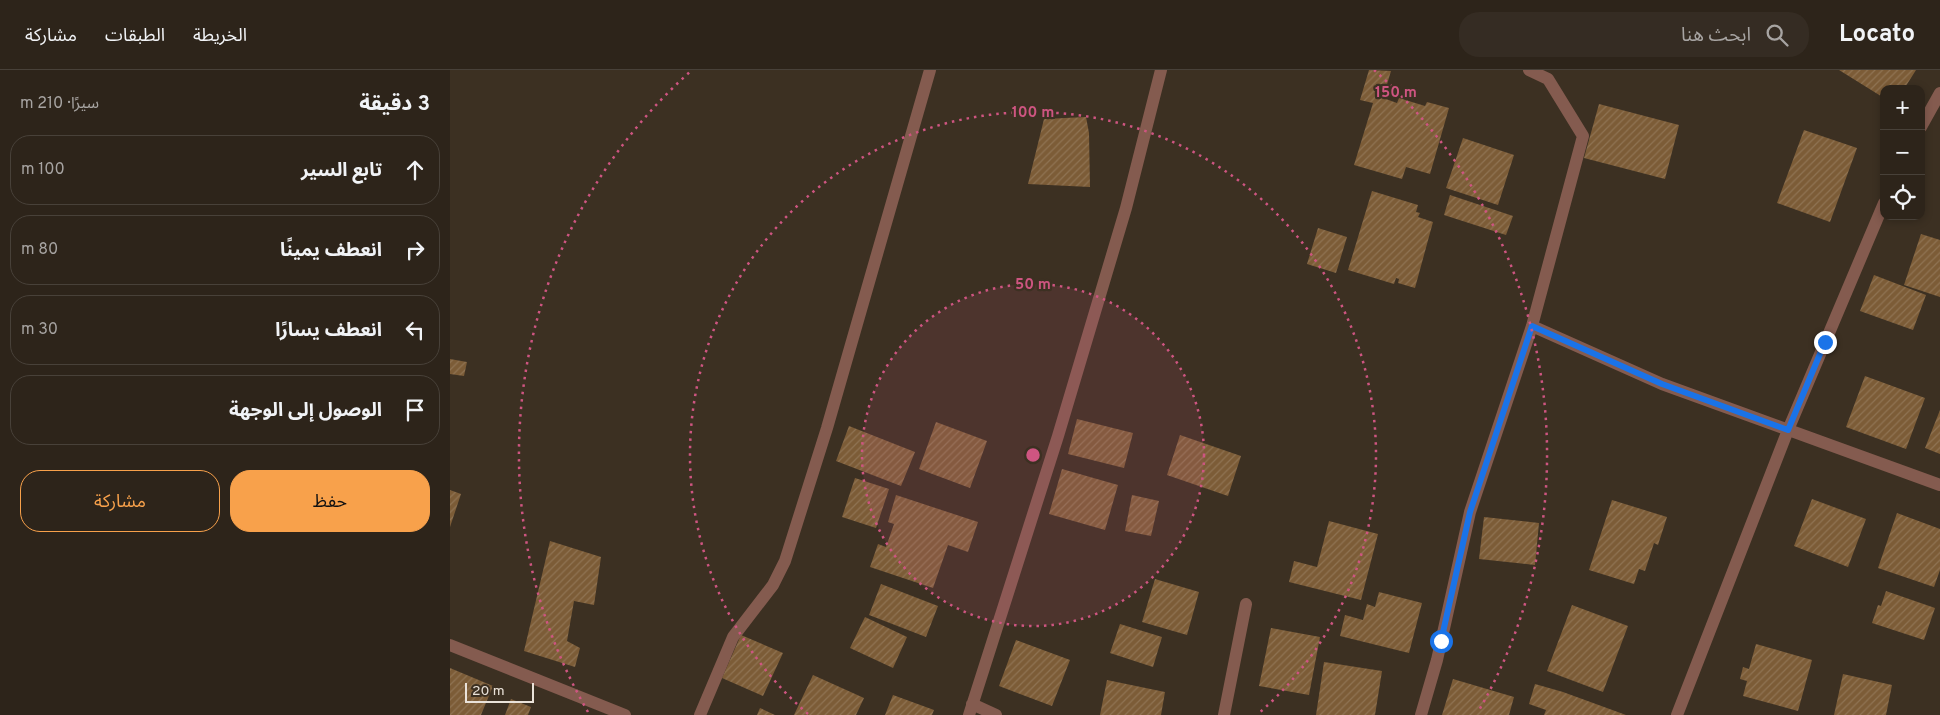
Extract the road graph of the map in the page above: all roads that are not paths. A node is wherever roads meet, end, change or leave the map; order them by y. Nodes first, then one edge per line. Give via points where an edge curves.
1 (930, 70) edge
2 (1161, 70) edge
3 (1529, 70) edge
4 (1940, 93) edge
5 (1925, 120) edge
6 (1880, 212) edge
7 (1532, 326) junction
8 (1788, 430) junction
9 (1940, 485) edge
10 (1246, 604) dead end
11 (450, 645) edge
12 (971, 709) edge
13 (625, 715) edge
14 (700, 715) edge
15 (996, 715) edge
16 (1224, 715) edge
17 (1421, 715) edge
18 (1677, 715) edge

1 - 14 street via 827,428 785,561 773,585 733,637
2 - 12 street via 1124,218
3 - 7 street via 1548,79 1583,136
4 - 5 street
6 - 8 street
7 - 8 street via 1662,384
7 - 17 street via 1470,512 1437,660
8 - 9 street
8 - 18 street
10 - 16 street
11 - 13 street
12 - 15 street

